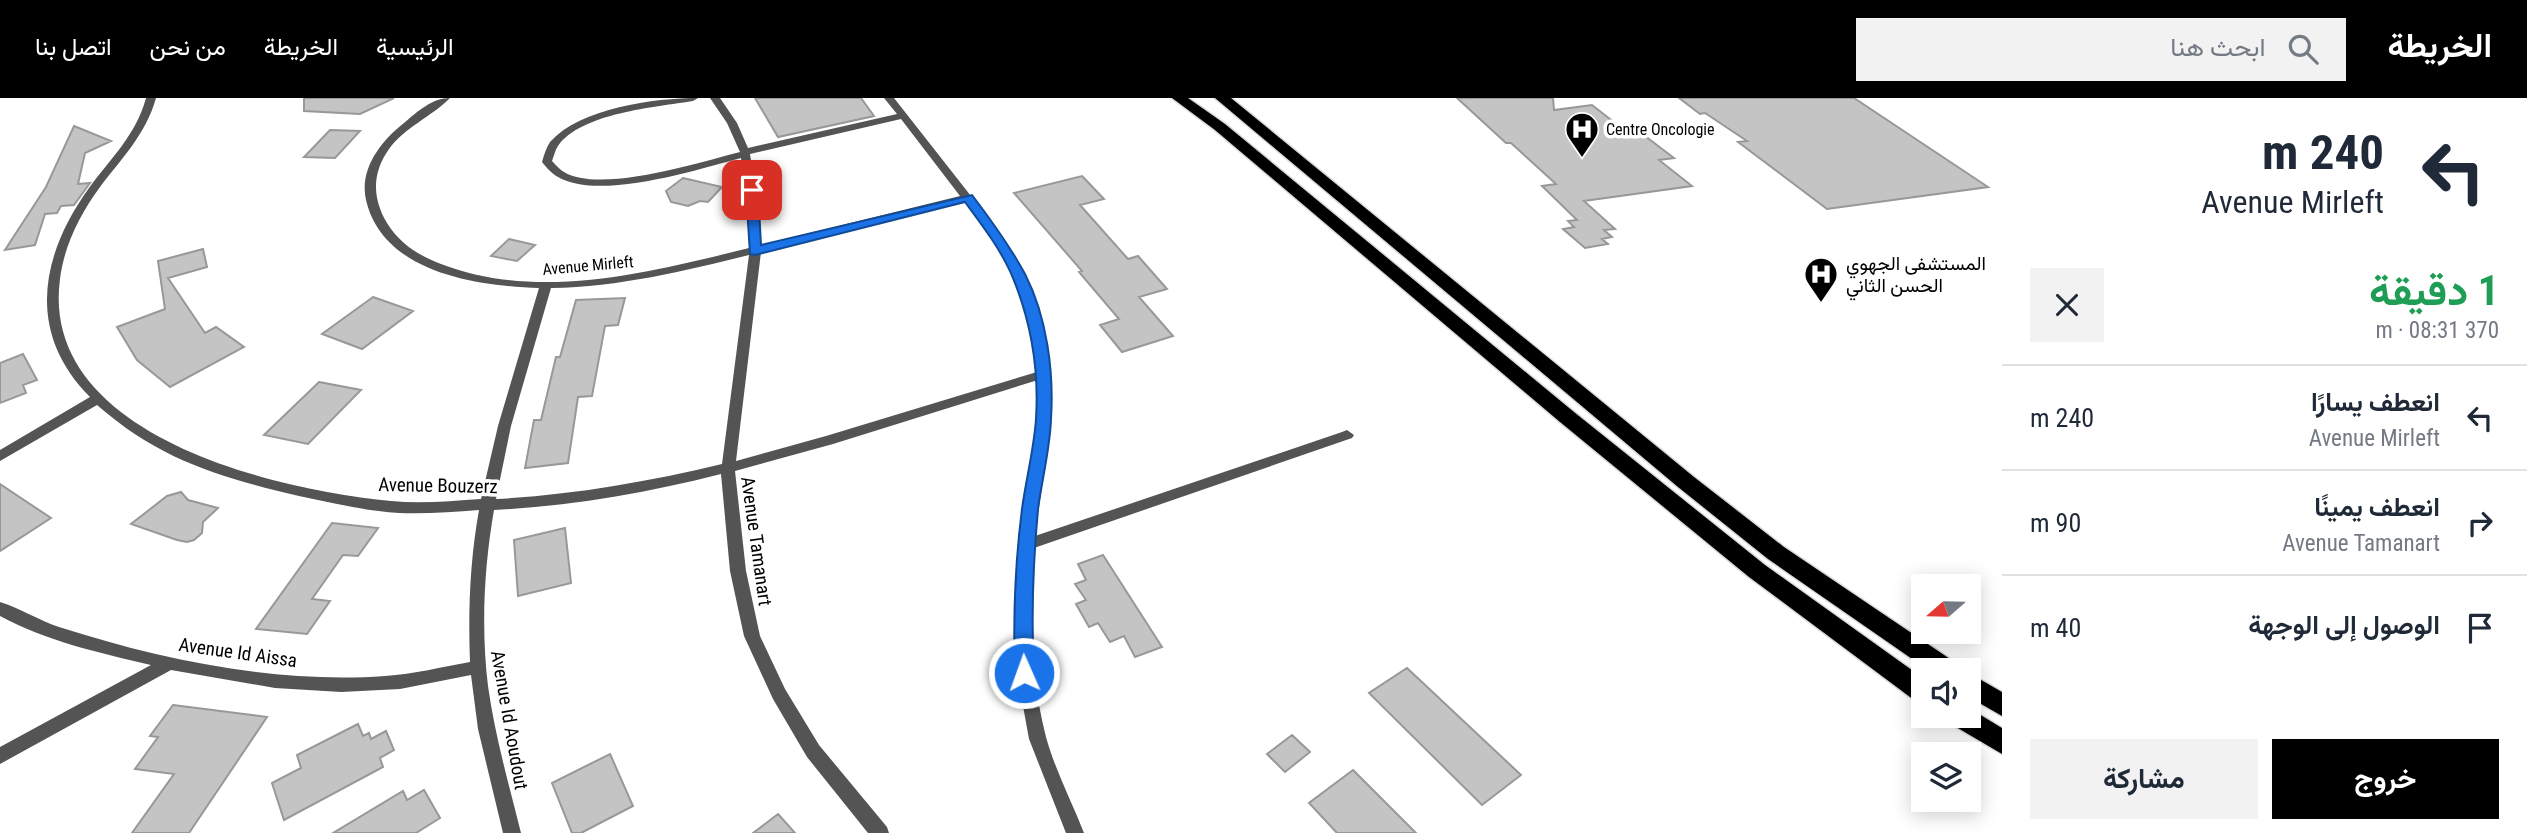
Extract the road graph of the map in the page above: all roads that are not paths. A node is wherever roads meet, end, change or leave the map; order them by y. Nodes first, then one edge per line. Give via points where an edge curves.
1 (151, 98) edge
2 (445, 98) edge
3 (693, 98) edge
4 (715, 98) edge
5 (889, 98) edge
6 (1180, 98) edge
7 (1222, 98) edge
8 (902, 116) junction
9 (745, 153) junction
10 (968, 197) junction
11 (755, 251) junction
12 (546, 286) junction
13 (1044, 374) junction
14 (97, 399) junction
15 (1347, 435) dead end
16 (0, 456) edge
17 (728, 469) junction
18 (487, 506) junction
19 (1027, 545) junction
20 (0, 608) edge
21 (1929, 658) edge
22 (169, 663) junction
23 (478, 667) junction
24 (1911, 683) edge
25 (1981, 689) edge
26 (1998, 696) edge
27 (1979, 728) edge
28 (2002, 742) edge
29 (0, 756) edge
30 (513, 833) edge
31 (880, 833) edge
32 (1075, 833) edge

1 - 14 street, Avenue Bouzerz via 146,118 121,158 72,222 54,276 57,338 82,384
2 - 12 street, Avenue Mirleft via 384,149 370,179 369,198 375,214 394,243 428,262 501,283
3 - 9 street via 577,125 552,145 547,162 552,172 570,180 604,183
4 - 9 street, Avenue Tamanart
5 - 8 street
6 - 24 highway via 1757,571
7 - 21 highway via 1686,482 1776,553
8 - 9 street
8 - 10 street
9 - 11 street, Avenue Tamanart
10 - 11 street, Avenue Mirleft
10 - 13 street via 1019,276 1034,320
11 - 12 street, Avenue Mirleft via 620,280
11 - 17 street, Avenue Tamanart
12 - 18 street, Avenue Id Aoudout via 499,437
13 - 17 street, Avenue Bouzerz
13 - 19 street via 1044,421
14 - 16 street
14 - 18 street, Avenue Bouzerz via 149,440 201,464 266,483 394,507
15 - 19 street
17 - 18 street, Avenue Bouzerz via 613,493
17 - 31 street, Avenue Tamanart via 738,570 752,636 813,751
18 - 23 street, Avenue Id Aoudout via 480,536
19 - 32 street via 1022,605 1024,673 1038,739
20 - 22 street, Avenue Id Aissa via 69,638
22 - 23 street, Avenue Id Aissa via 328,685 408,682
22 - 29 street
23 - 30 street, Avenue Id Aoudout
25 - 26 highway
27 - 28 highway

